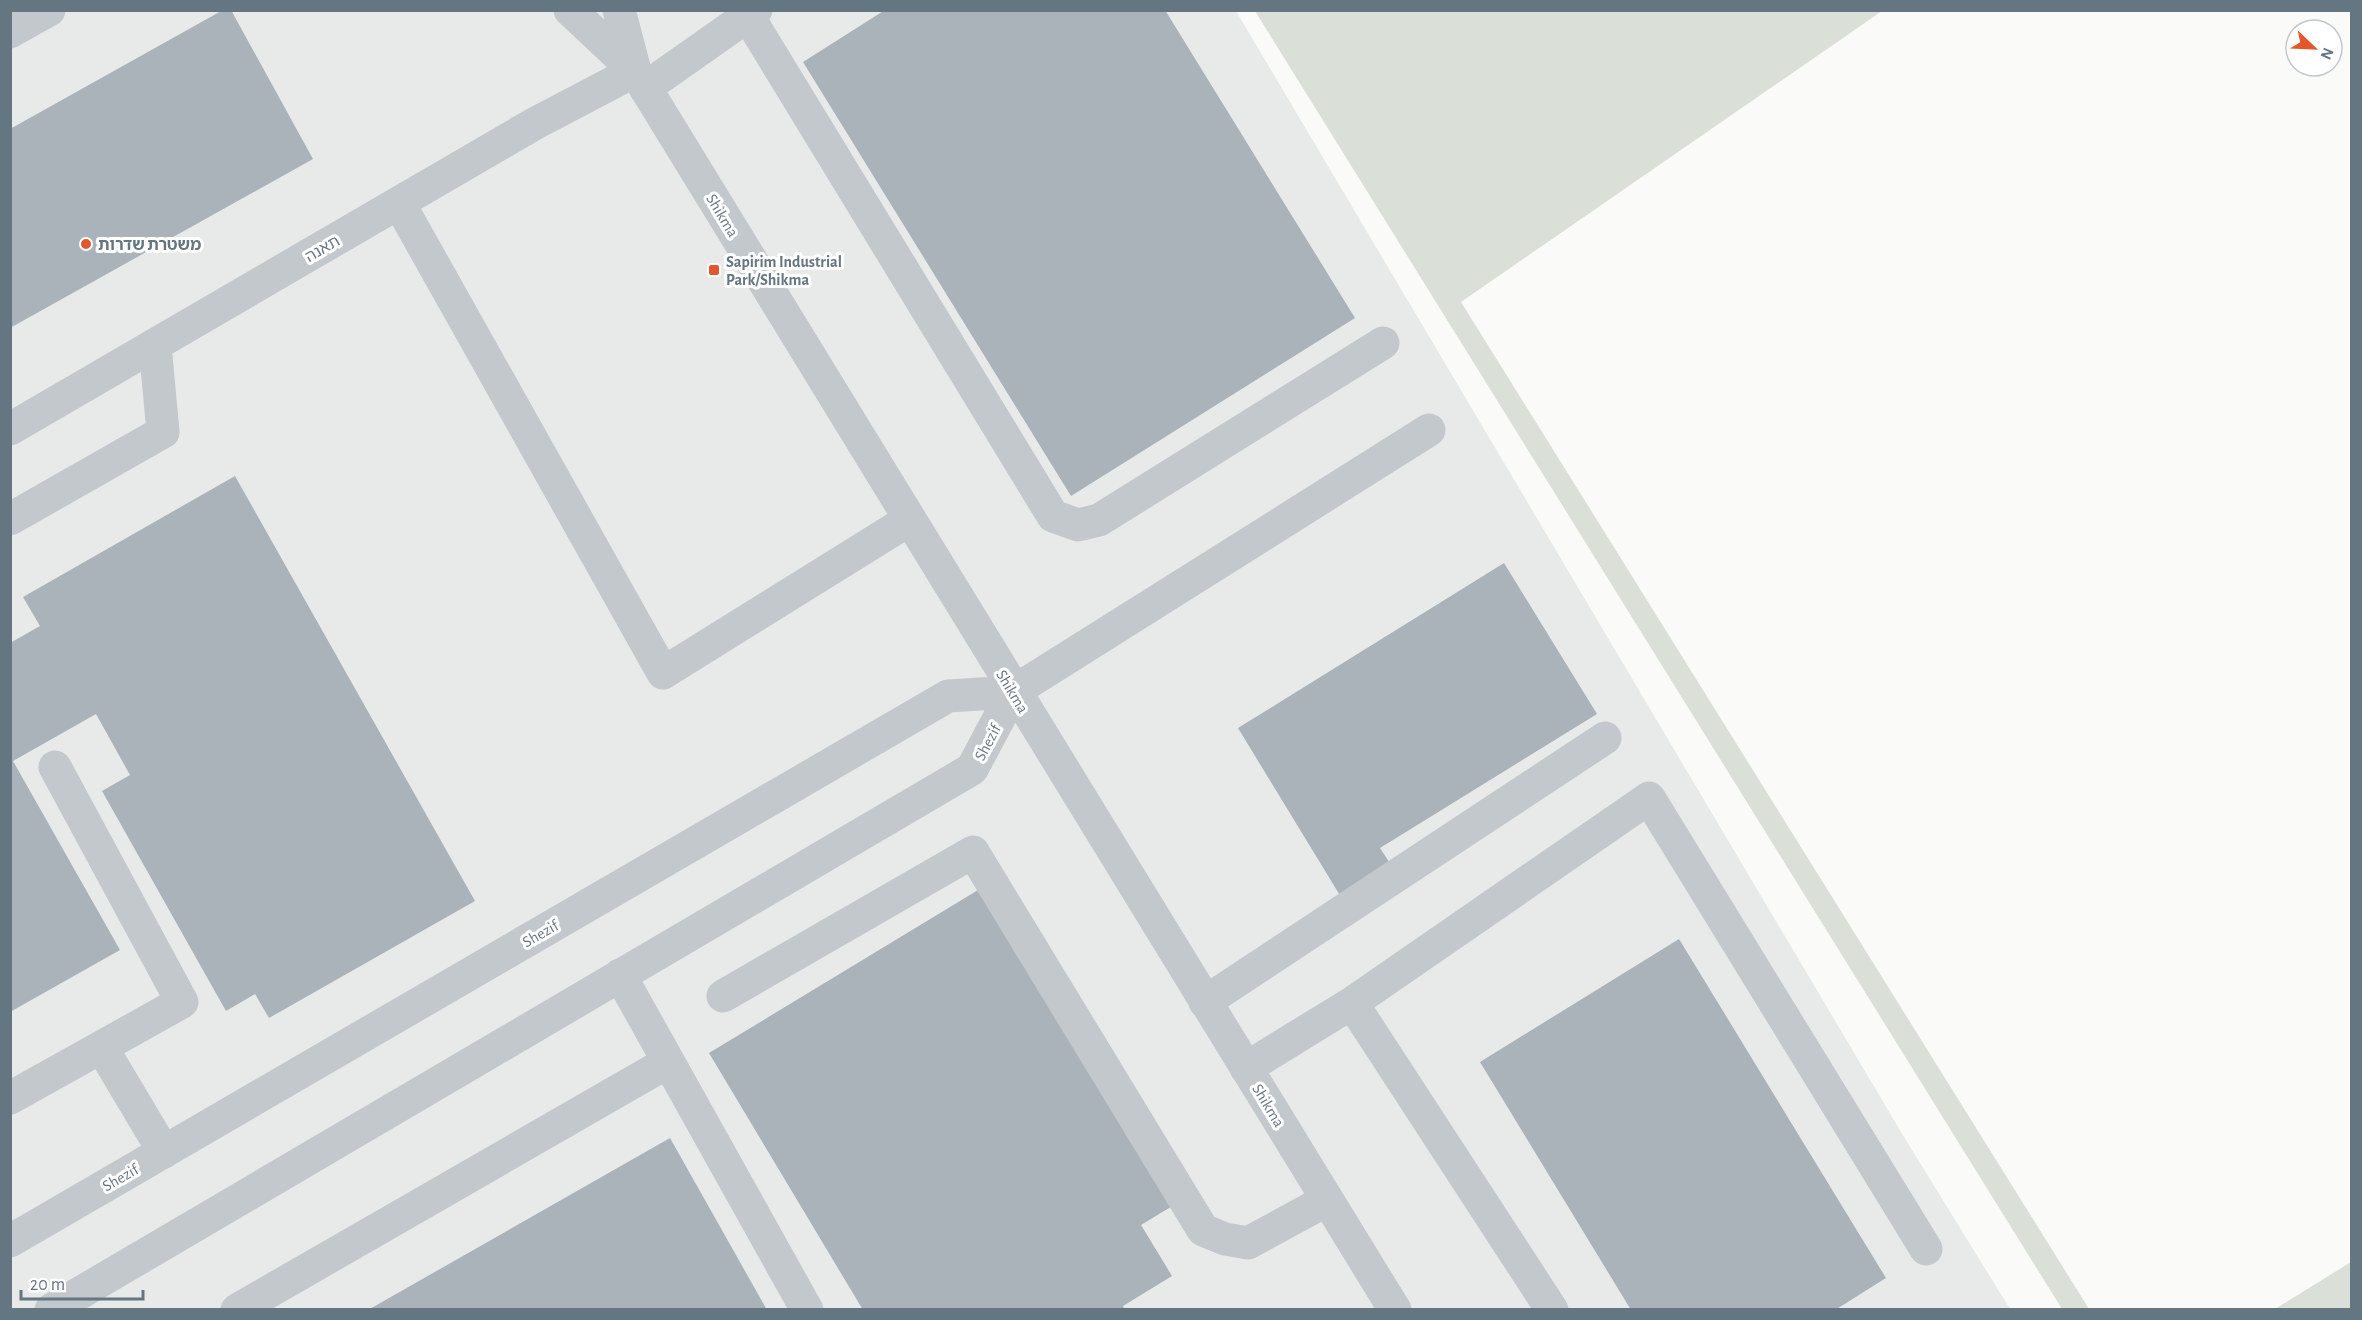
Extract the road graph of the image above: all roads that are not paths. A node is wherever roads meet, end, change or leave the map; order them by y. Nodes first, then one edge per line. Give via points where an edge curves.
1 (49, 10) edge
2 (570, 10) edge
3 (619, 10) edge
4 (752, 14) edge
5 (10, 32) edge
6 (640, 80) junction
7 (399, 203) junction
8 (1383, 343) dead end
9 (155, 345) junction
10 (10, 429) edge
11 (1429, 430) dead end
12 (10, 519) edge
13 (909, 520) junction
14 (1013, 692) junction
15 (1605, 738) dead end
16 (55, 767) dead end
17 (620, 975) junction
18 (723, 996) dead end
19 (1205, 1002) junction
20 (1352, 1003) junction
21 (102, 1048) junction
22 (668, 1062) junction
23 (1246, 1068) junction
24 (10, 1098) edge
25 (164, 1152) junction
26 (1327, 1200) junction
27 (10, 1241) edge
28 (1926, 1249) dead end
29 (51, 1310) edge
30 (237, 1310) edge
31 (807, 1310) edge
32 (1395, 1310) edge
33 (1552, 1310) edge

1 - 5 street
2 - 6 street, Shikma
3 - 6 street, Shikma
4 - 6 street, תאנה
4 - 8 street via 1053,516 1078,525 1099,520
6 - 7 street, תאנה via 534,124
6 - 13 street, Shikma
7 - 9 street, תאנה
7 - 13 street via 663,673
9 - 10 street, תאנה
9 - 12 street via 163,432
11 - 14 street
13 - 14 street, Shikma
14 - 17 street, Shezif via 972,769
14 - 19 street, Shikma
14 - 25 street, Shezif via 948,696
15 - 19 street
16 - 21 street via 182,1002
17 - 22 street
17 - 29 street, Shezif
18 - 26 street via 973,852 1203,1230 1248,1243
19 - 23 street, Shikma
20 - 23 street
20 - 28 street via 1649,798
20 - 33 street
21 - 24 street
21 - 25 street
22 - 30 street
22 - 31 street
23 - 26 street, Shikma
25 - 27 street, Shezif
26 - 32 street, Shikma

